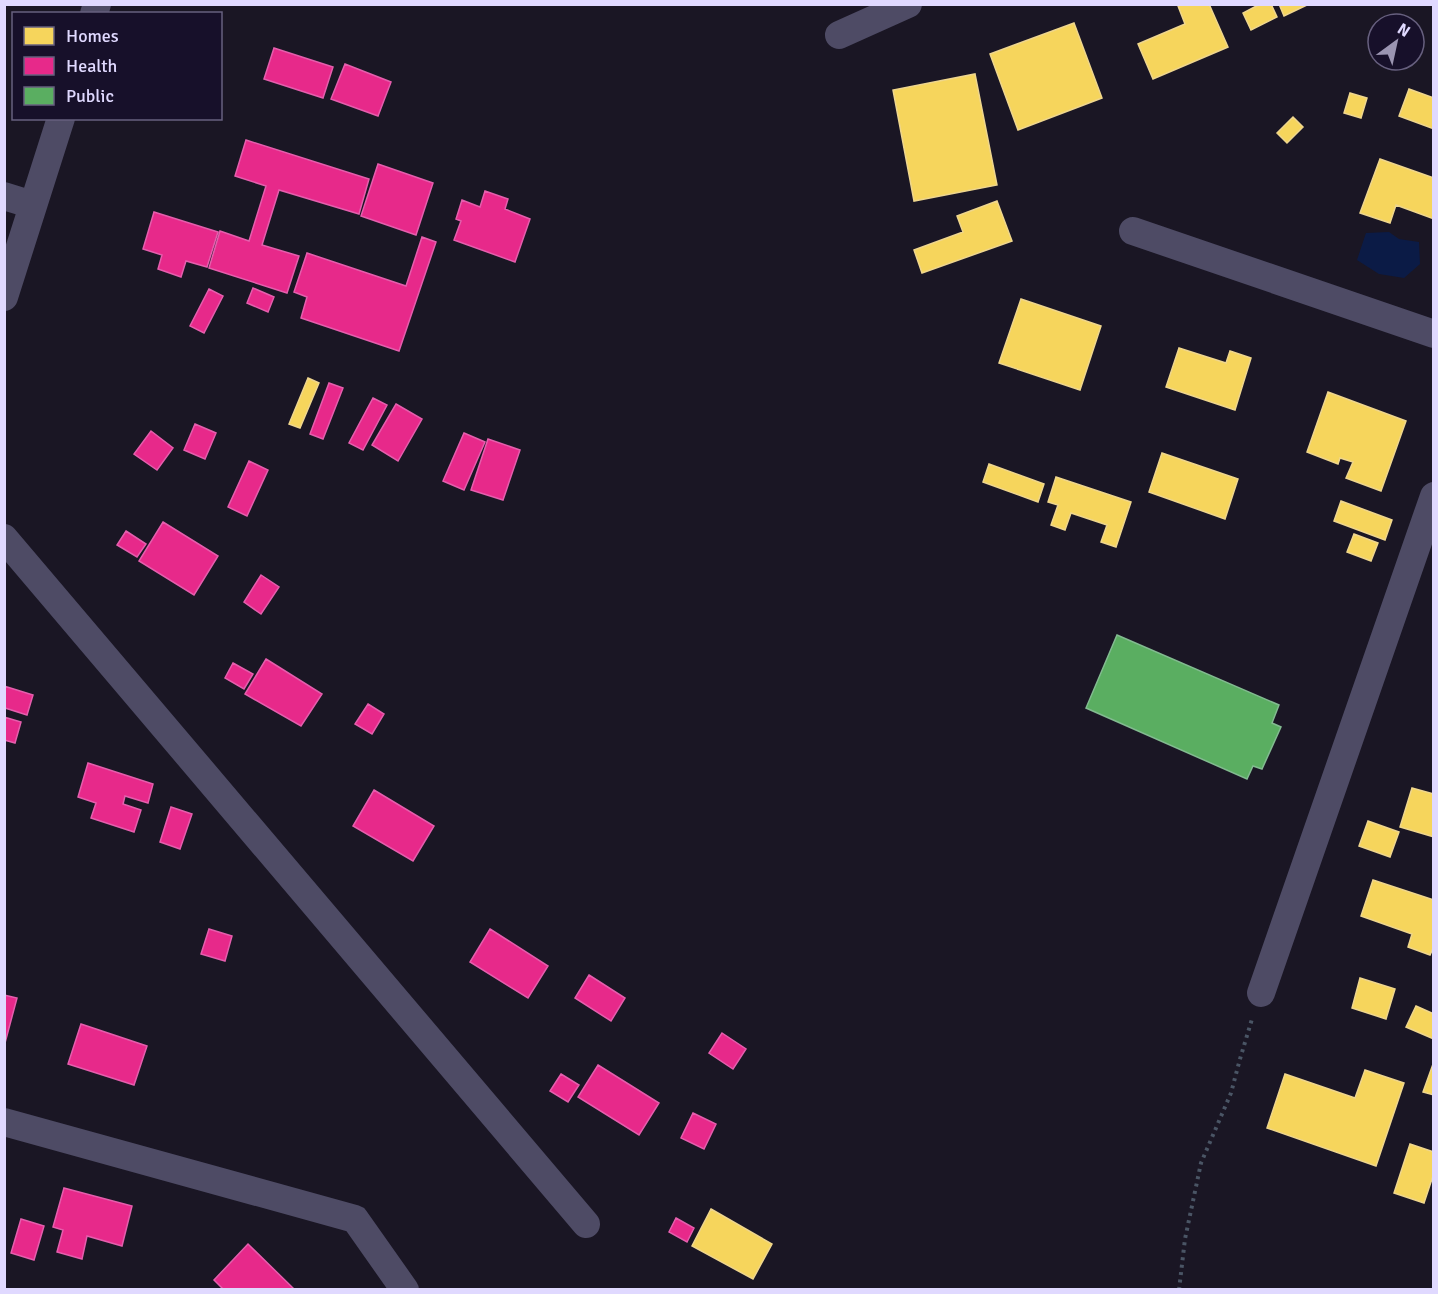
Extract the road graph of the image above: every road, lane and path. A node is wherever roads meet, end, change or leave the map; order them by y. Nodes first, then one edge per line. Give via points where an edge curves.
1 (908, 4) edge
2 (839, 35) dead end
3 (60, 120) edge
4 (4, 196) edge
5 (33, 205) junction
6 (1133, 231) dead end
7 (4, 297) edge
8 (1434, 334) edge
9 (1434, 496) edge
10 (4, 538) edge
11 (1261, 993) joint
12 (4, 1122) edge
13 (585, 1224) dead end
14 (405, 1290) edge
15 (1179, 1290) edge

1 - 2 street
3 - 5 street
4 - 5 street
5 - 7 street
6 - 8 street
9 - 11 street
10 - 13 street
11 - 15 path via 1231,1093 1201,1163
12 - 14 street via 355,1219

